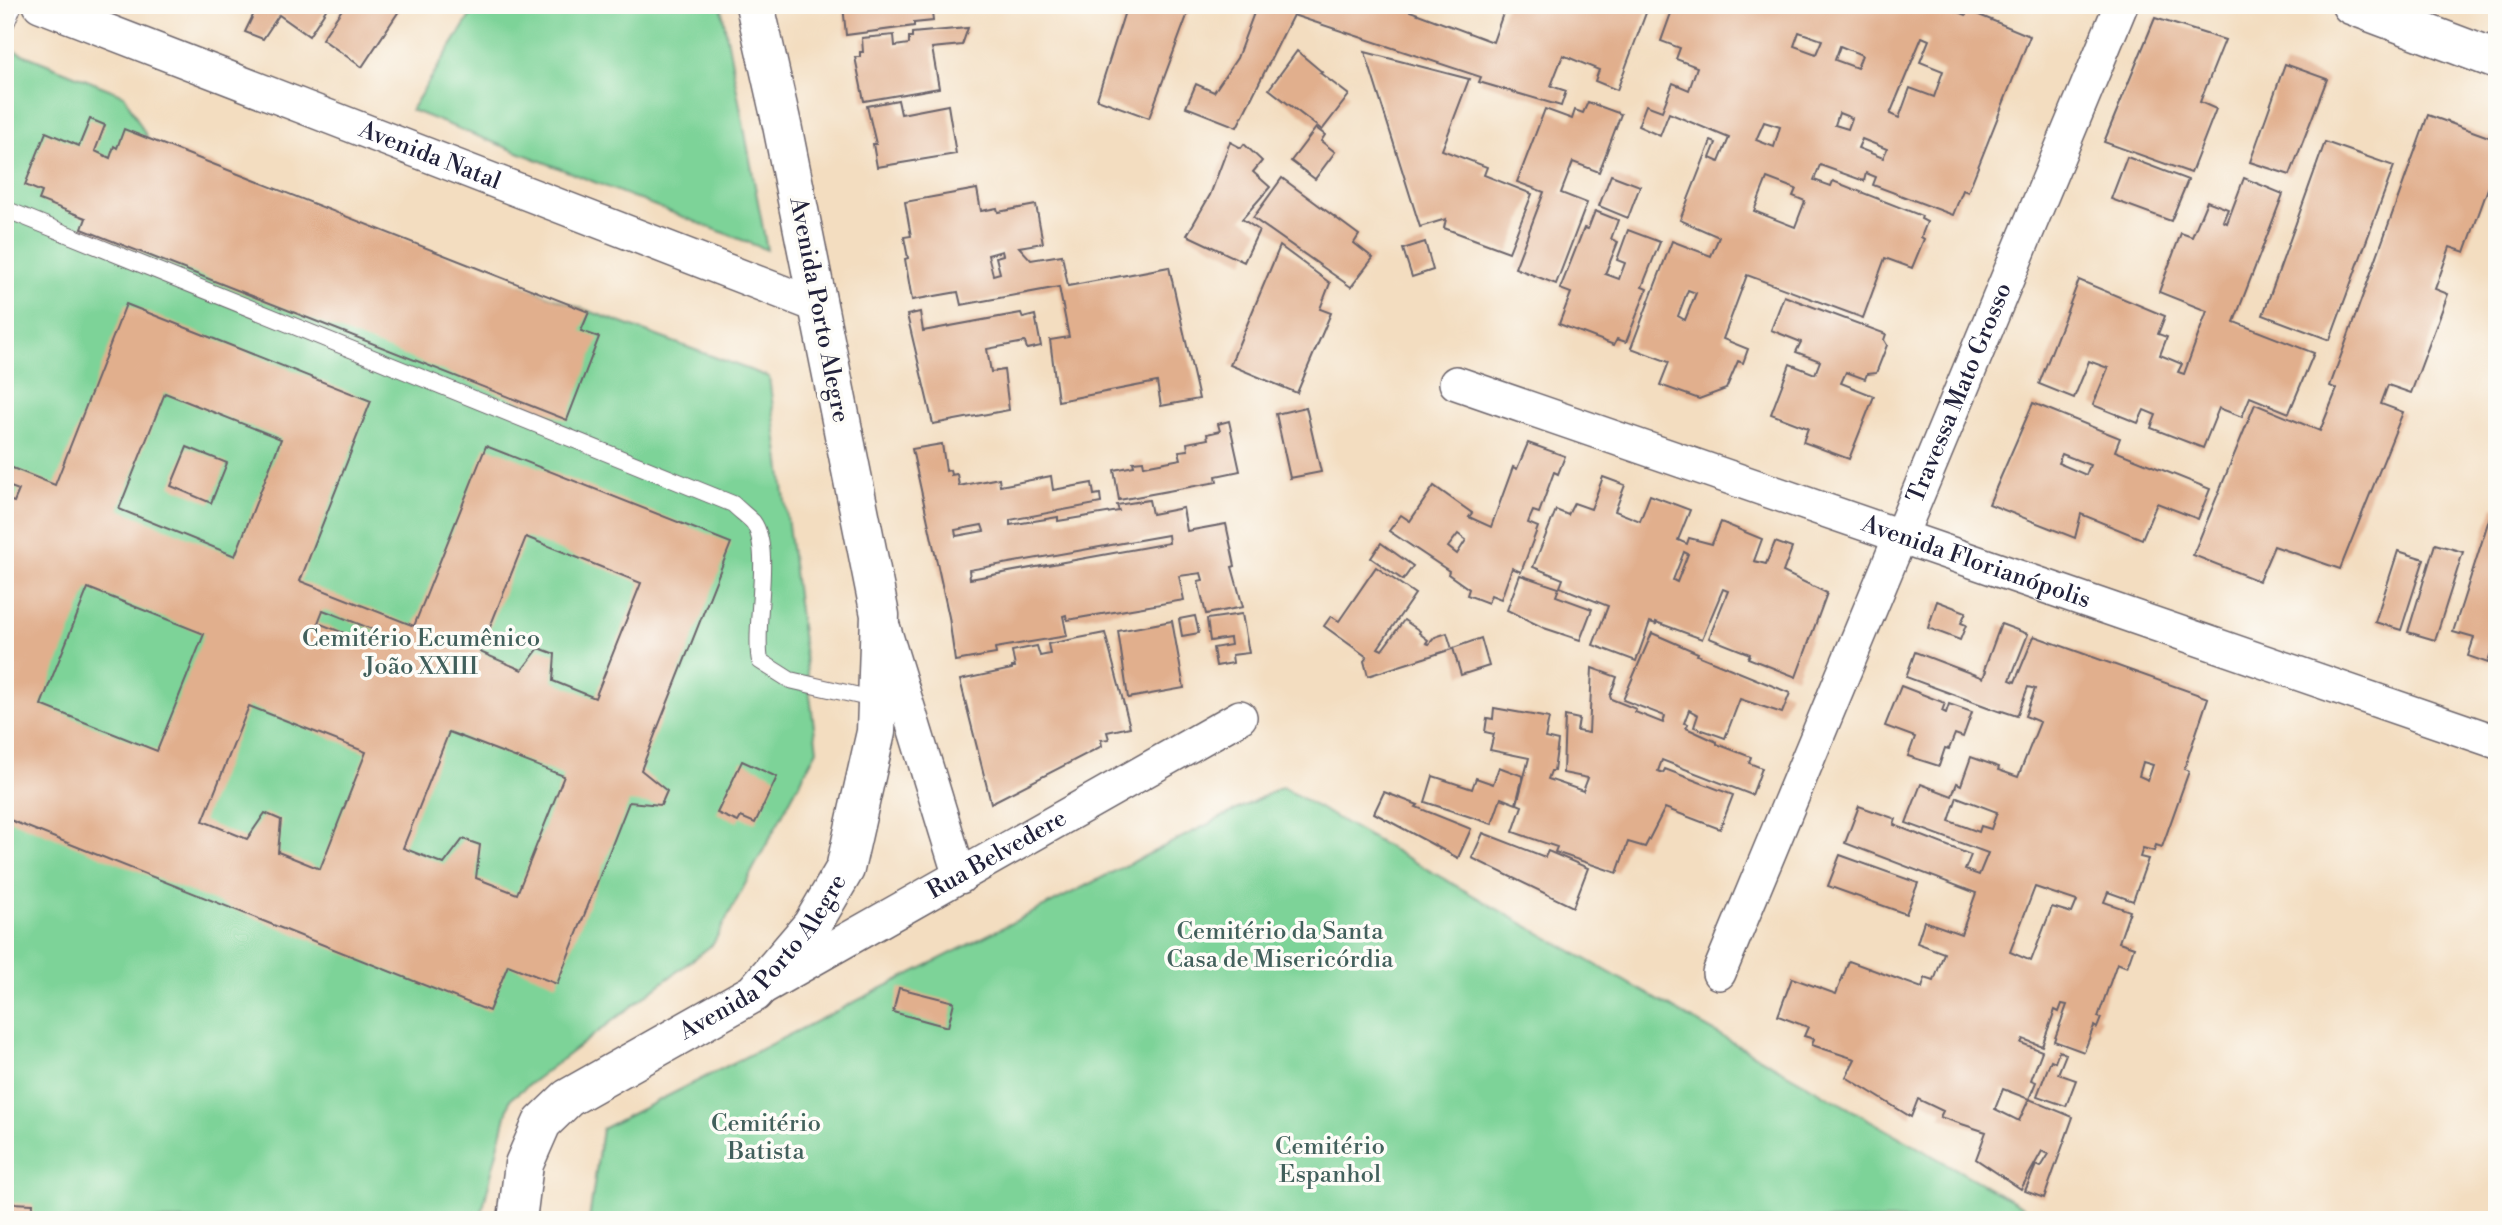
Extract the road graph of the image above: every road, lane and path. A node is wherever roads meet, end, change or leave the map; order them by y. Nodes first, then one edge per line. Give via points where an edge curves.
1 (15, 5) edge
2 (40, 5) edge
3 (755, 5) edge
4 (2121, 5) edge
5 (2351, 5) edge
6 (5, 26) edge
7 (2497, 60) edge
8 (5, 209) edge
9 (818, 306) junction
10 (1456, 383) dead end
11 (1900, 538) junction
12 (880, 615) junction
13 (878, 700) junction
14 (1240, 717) dead end
15 (2497, 743) edge
16 (960, 877) junction
17 (1719, 973) dead end
18 (754, 993) junction
19 (517, 1220) edge

1 - 6 lane
2 - 9 street, Avenida Natal
3 - 9 street, Avenida Porto Alegre
4 - 11 street, Travessa Mato Grosso
5 - 7 street
8 - 13 lane via 733,504 754,524 763,548 760,661 790,680
9 - 12 street, Avenida Porto Alegre
10 - 11 street, Avenida Florianópolis
11 - 15 street, Avenida Florianópolis
11 - 17 street, Travessa Mato Grosso
12 - 13 street, Avenida Porto Alegre
12 - 16 street, Avenida Porto Alegre
13 - 18 street, Avenida Porto Alegre via 876,732 845,869 812,925
14 - 16 street, Rua Belvedere
16 - 18 street, Rua Belvedere
18 - 19 street, Avenida Porto Alegre via 568,1098 542,1123 524,1164

